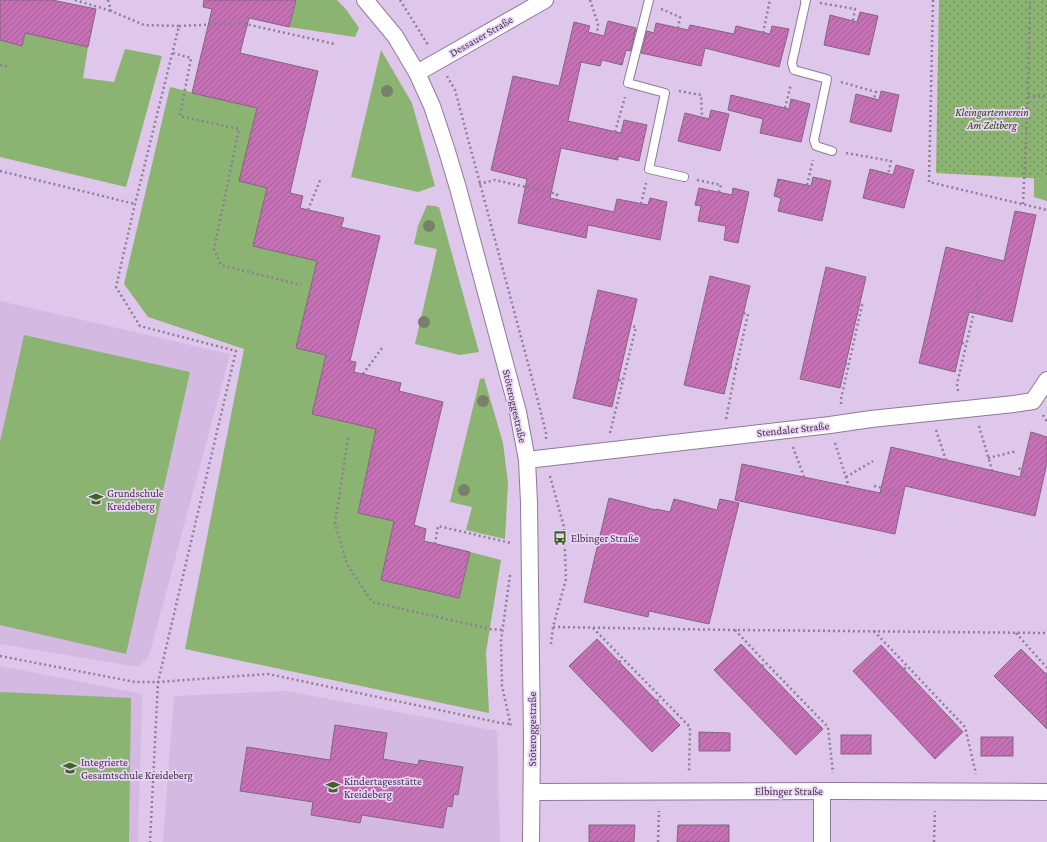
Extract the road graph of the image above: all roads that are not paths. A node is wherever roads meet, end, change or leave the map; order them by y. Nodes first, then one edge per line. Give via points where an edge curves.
1 (365, 0) edge
2 (545, 0) edge
3 (805, 0) edge
4 (648, 1) edge
5 (417, 73) junction
6 (832, 150) road end
7 (684, 177) road end
8 (1047, 380) edge
9 (527, 460) junction
10 (829, 791) junction
11 (532, 792) junction
12 (1047, 792) edge
13 (531, 842) edge
14 (822, 842) edge

1 - 5 street, Stöteroggestraße via 395,36
2 - 5 street, Dessauer Straße
3 - 6 lane via 792,63 794,70 828,79 814,140 816,146
4 - 7 lane via 628,83 665,93 649,169
5 - 9 street, Stöteroggestraße via 432,106 458,188 518,412
8 - 9 street, Stendaler Straße via 1033,401 1014,404
9 - 11 street, Stöteroggestraße
10 - 11 street, Elbinger Straße
10 - 12 street, Elbinger Straße
10 - 14 street
11 - 13 street, Stöteroggestraße

